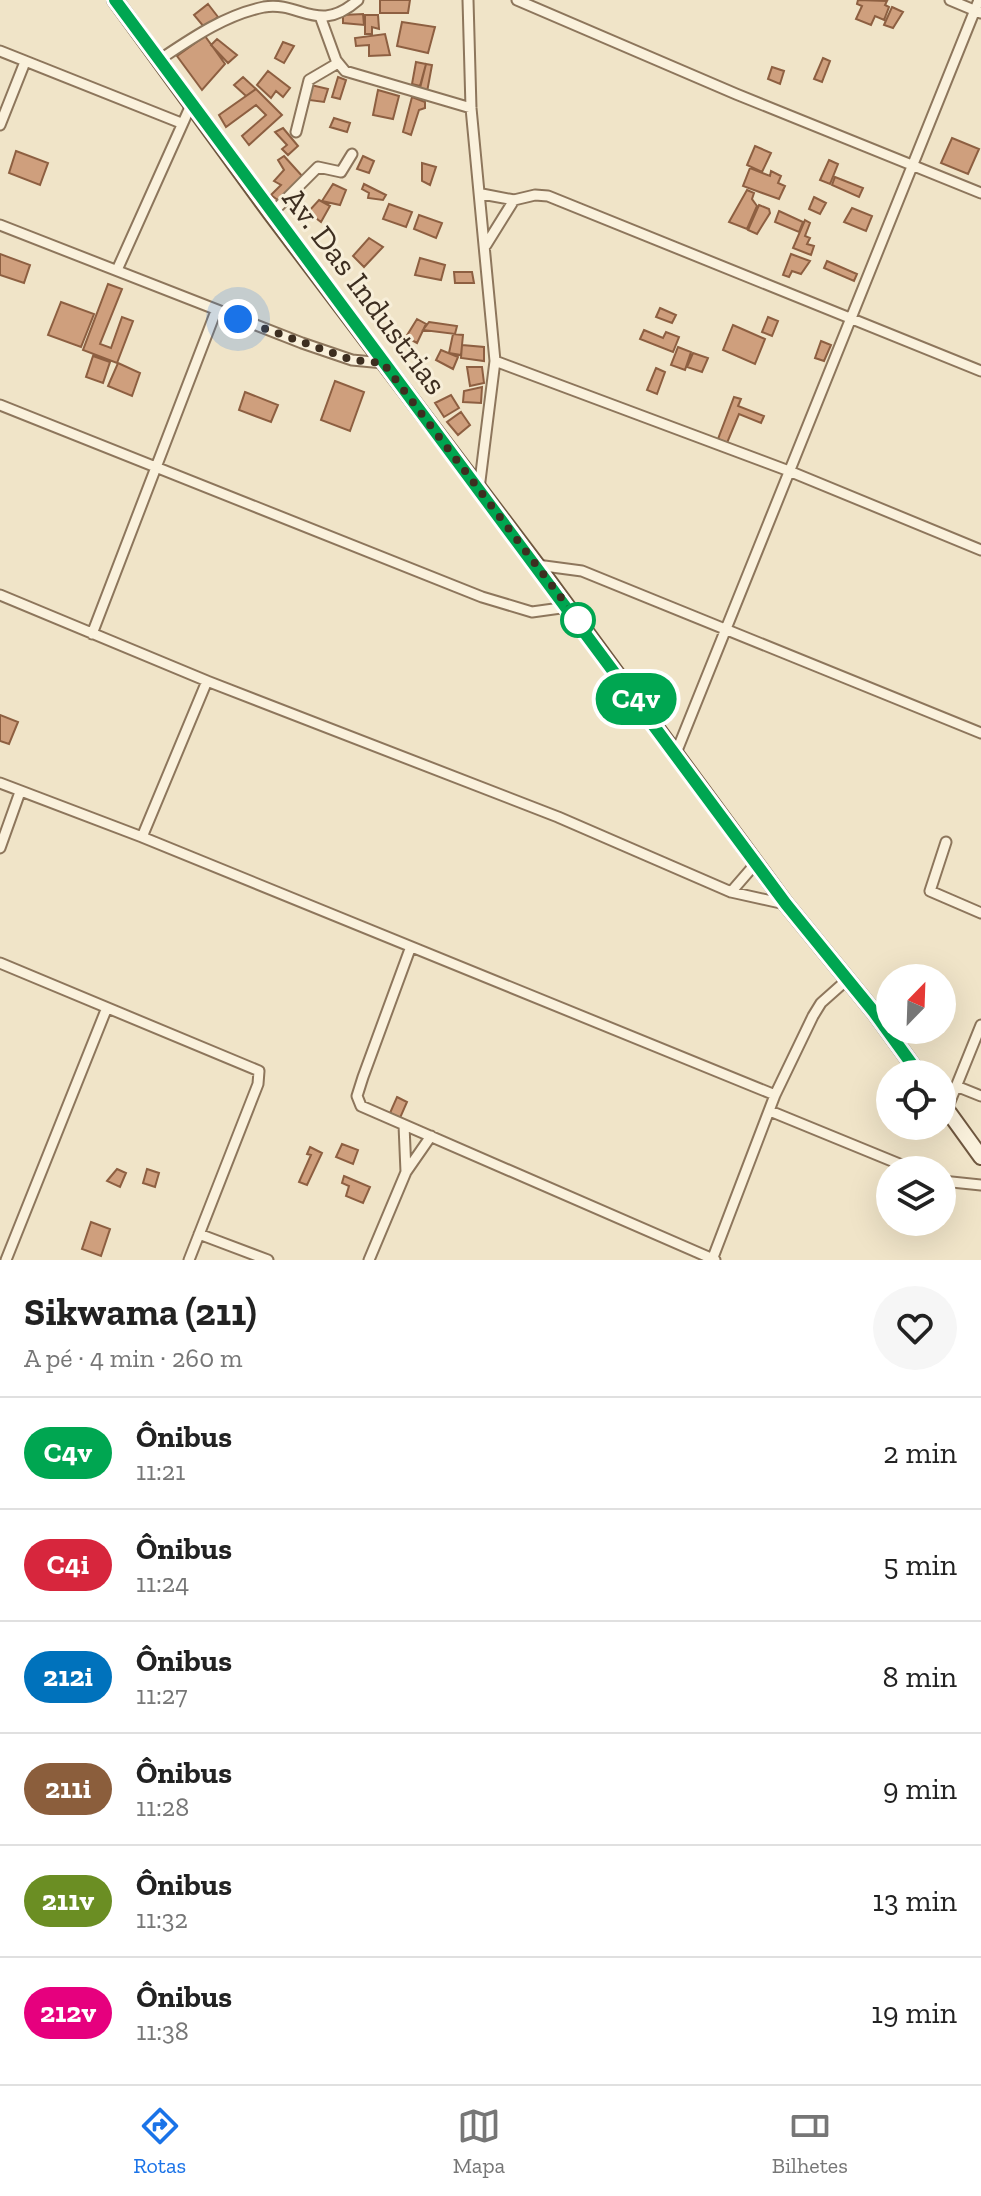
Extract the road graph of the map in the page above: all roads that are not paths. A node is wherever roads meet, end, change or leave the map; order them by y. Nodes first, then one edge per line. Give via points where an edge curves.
1 (115, 0) edge
2 (468, 0) edge
3 (517, 0) edge
4 (950, 0) edge
5 (357, 1) edge
6 (274, 3) edge
7 (128, 6) edge
8 (978, 8) edge
9 (320, 16) junction
10 (0, 51) edge
11 (159, 60) junction
12 (25, 62) junction
13 (338, 63) junction
14 (191, 105) junction
15 (471, 108) junction
16 (181, 123) junction
17 (0, 125) edge
18 (296, 132) dead end
19 (352, 154) dead end
20 (913, 165) junction
21 (981, 193) edge
22 (482, 194) junction
23 (514, 200) junction
24 (271, 214) junction
25 (0, 225) edge
26 (485, 246) junction
27 (117, 270) junction
28 (216, 311) junction
29 (851, 319) junction
30 (495, 361) junction
31 (383, 363) junction
32 (981, 371) edge
33 (0, 405) edge
34 (159, 468) junction
35 (789, 471) junction
36 (479, 489) junction
37 (981, 550) edge
38 (537, 565) junction
39 (0, 595) edge
40 (571, 611) junction
41 (724, 629) junction
42 (92, 634) junction
43 (207, 681) junction
44 (981, 733) edge
45 (676, 753) junction
46 (0, 783) edge
47 (20, 792) junction
48 (142, 837) junction
49 (946, 842) dead end
50 (0, 848) edge
51 (757, 862) junction
52 (731, 892) junction
53 (786, 904) junction
54 (981, 913) edge
55 (410, 949) junction
56 (0, 963) edge
57 (848, 979) junction
58 (106, 1010) junction
59 (981, 1025) edge
60 (909, 1060) edge
61 (956, 1086) joint
62 (775, 1095) junction
63 (981, 1096) edge
64 (770, 1111) junction
65 (956, 1123) edge
66 (404, 1125) junction
67 (431, 1136) junction
68 (880, 1156) edge
69 (981, 1157) edge
70 (406, 1172) junction
71 (956, 1182) edge
72 (981, 1185) edge
73 (199, 1234) junction
74 (713, 1259) edge
75 (6, 1260) edge
76 (189, 1260) edge
77 (268, 1260) edge
78 (369, 1260) edge

1 - 7 main road, Av. Das Industrias
2 - 15 street
3 - 20 street
4 - 8 street
5 - 9 street via 346,11
6 - 9 street
6 - 11 street via 216,24
7 - 11 main road, Av. Das Industrias
8 - 20 street
9 - 13 street
10 - 12 street
11 - 14 main road, Av. Das Industrias
12 - 16 street
12 - 17 street
13 - 15 street via 362,78
13 - 18 street via 309,80
14 - 16 street
14 - 24 main road, Av. Das Industrias
15 - 22 street
16 - 27 street
19 - 24 street via 341,172 318,167
20 - 21 street
20 - 29 street
22 - 23 street
22 - 26 street
23 - 26 street
23 - 29 street via 548,196
24 - 31 main road, Av. Das Industrias
25 - 27 street
26 - 30 street
27 - 28 street
28 - 31 street via 338,356
28 - 34 street
29 - 32 street
29 - 35 street
30 - 35 street
30 - 36 street
31 - 36 main road, Av. Das Industrias
33 - 34 street
34 - 40 street via 482,597 532,612
34 - 42 street
35 - 37 street
35 - 41 street
36 - 38 main road, Av. Das Industrias
38 - 40 main road, Av. Das Industrias
38 - 41 street via 582,571
39 - 42 street
40 - 45 main road, Av. Das Industrias
41 - 44 street
41 - 45 street
42 - 43 street
43 - 48 street
43 - 52 street via 558,817
45 - 51 main road
46 - 47 street
47 - 48 street
47 - 50 street
48 - 55 street
49 - 54 street via 930,891
51 - 52 street
51 - 53 main road
52 - 53 street
53 - 57 main road
55 - 62 street
55 - 66 street via 357,1096 361,1106
56 - 58 street
57 - 60 main road
57 - 62 street via 821,1003
58 - 73 street via 259,1071
58 - 75 street
59 - 61 street
61 - 63 street
62 - 64 street
64 - 68 street
64 - 74 street
65 - 69 main road
66 - 67 street
66 - 70 street
67 - 70 street
67 - 74 street
70 - 78 street
71 - 72 street
73 - 76 street
73 - 77 street

